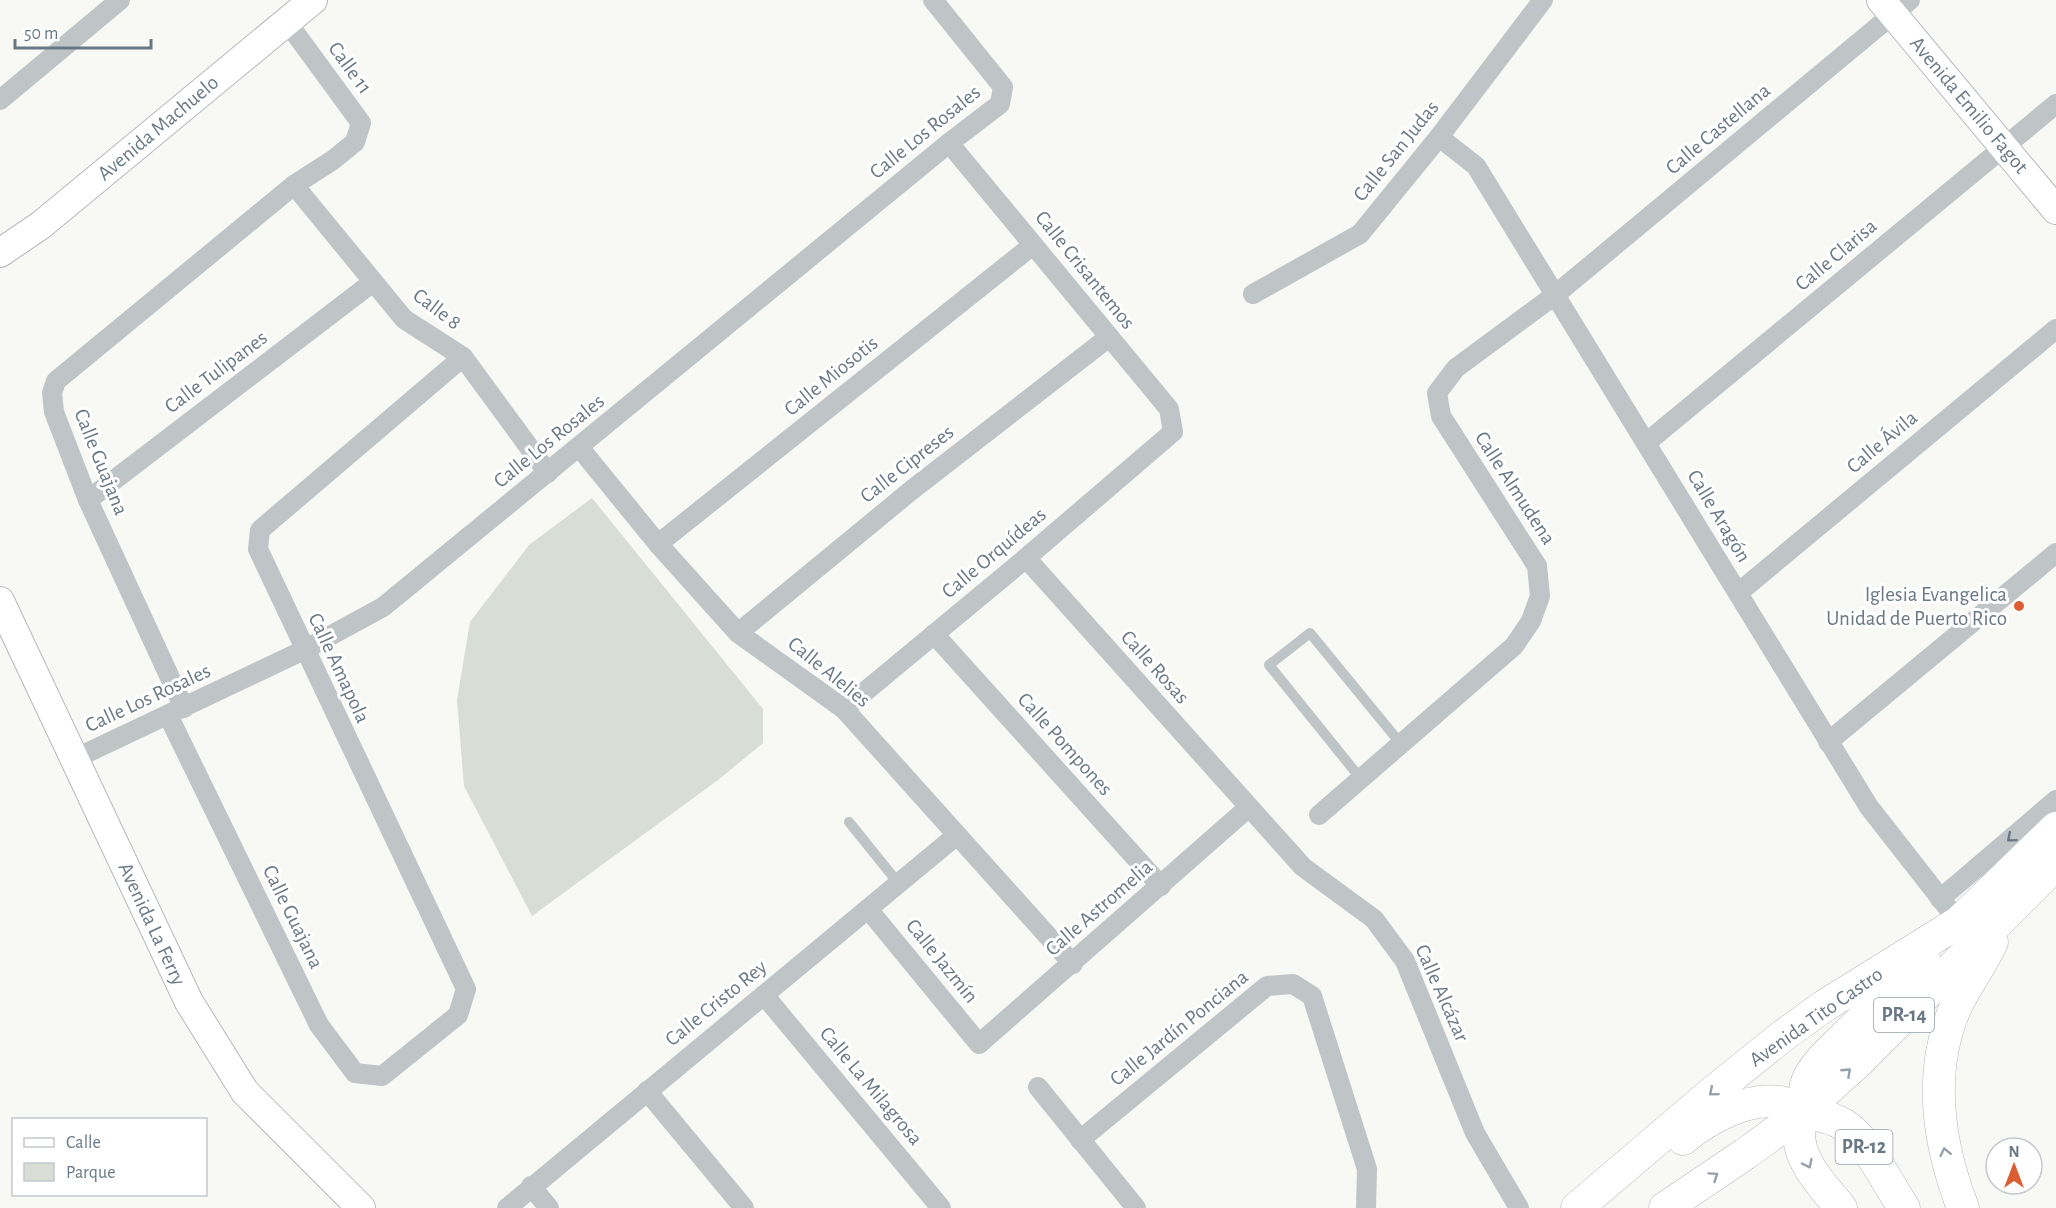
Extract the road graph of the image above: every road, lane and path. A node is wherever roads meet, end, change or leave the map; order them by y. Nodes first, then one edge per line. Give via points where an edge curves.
1 (120, 0) edge
2 (313, 0) edge
3 (933, 0) edge
4 (1543, 0) edge
5 (1895, 5) edge
6 (287, 22) junction
7 (0, 100) edge
8 (2056, 104) edge
9 (1439, 137) junction
10 (949, 143) junction
11 (2004, 147) junction
12 (294, 185) junction
13 (2056, 210) edge
14 (41, 225) junction
15 (0, 232) edge
16 (1033, 245) junction
17 (0, 253) edge
18 (373, 282) junction
19 (1253, 294) dead end
20 (1555, 295) junction
21 (2056, 329) edge
22 (1109, 337) junction
23 (463, 357) junction
24 (1173, 432) joint
25 (1646, 443) junction
26 (579, 447) junction
27 (548, 473) junction
28 (88, 500) junction
29 (658, 544) junction
30 (2056, 553) edge
31 (1026, 558) junction
32 (1738, 593) junction
33 (0, 601) edge
34 (738, 633) junction
35 (934, 634) junction
36 (304, 650) junction
37 (844, 709) junction
38 (176, 711) junction
39 (1828, 742) junction
40 (1401, 744) junction
41 (74, 759) junction
42 (1361, 779) junction
43 (2056, 800) edge
44 (1249, 807) junction
45 (1319, 815) dead end
46 (849, 822) dead end
47 (2056, 828) edge
48 (957, 835) junction
49 (2056, 864) edge
50 (899, 884) junction
51 (1161, 886) junction
52 (868, 909) junction
53 (1950, 910) junction
54 (2002, 916) junction
55 (1073, 964) junction
56 (764, 994) junction
57 (979, 1044) joint
58 (414, 1050) joint
59 (1038, 1087) dead end
60 (647, 1091) junction
61 (1803, 1112) junction
62 (1080, 1140) junction
63 (1614, 1177) junction
64 (531, 1186) junction
65 (361, 1208) edge
66 (507, 1208) edge
67 (549, 1208) edge
68 (744, 1208) edge
69 (941, 1208) edge
70 (1136, 1208) edge
71 (1366, 1208) edge
72 (1519, 1208) edge
73 (1577, 1208) edge
74 (1665, 1208) edge
75 (1841, 1208) edge
76 (1904, 1208) edge
77 (1962, 1208) edge

1 - 7 street
2 - 6 street, Avenida Machuelo
3 - 10 street, Calle Los Rosales via 1003,87 1000,104
4 - 9 street, Calle San Judas
5 - 11 street, Avenida Emilio Fagot
5 - 20 street, Calle Castellana
6 - 12 street, Calle 11 via 361,123 355,142
6 - 14 street, Avenida Machuelo
8 - 11 street, Calle Clarisa
9 - 19 street, Calle San Judas via 1360,234
9 - 20 street, Calle Aragón via 1476,166
10 - 16 street, Calle Crisantemos
10 - 26 street, Calle Los Rosales
11 - 13 street, Avenida Emilio Fagot
11 - 25 street, Calle Clarisa
12 - 18 street, Calle 8
12 - 28 street, Calle Guajana via 56,381 52,393 54,412
14 - 15 street
14 - 17 street, Avenida Machuelo
16 - 22 street, Calle Crisantemos
16 - 29 street, Calle Miosotis
18 - 23 street, Calle 8 via 404,319
18 - 28 street, Calle Tulipanes
20 - 25 street, Calle Aragón
20 - 40 street, Calle Almudena via 1456,368 1437,393 1441,416 1537,566 1540,596 1531,621 1514,646
21 - 32 street, Calle Ávila
22 - 24 street, Calle Crisantemos via 1169,409
22 - 34 street, Calle Cipreses via 895,503
23 - 27 street, Calle 8
23 - 36 street, Calle Amapola via 260,530 258,549
24 - 31 street, Calle Orquídeas
25 - 32 street, Calle Aragón
26 - 27 street, Calle Los Rosales
26 - 29 street, Calle Alelies
27 - 36 street, Calle Los Rosales via 383,607
28 - 38 street, Calle Guajana
29 - 34 street, Calle Alelies
30 - 39 street
31 - 35 street, Calle Orquídeas
31 - 44 street, Calle Rosas
32 - 39 street, Calle Aragón
33 - 41 street, Avenida La Ferry
34 - 37 street, Calle Alelies
35 - 37 street, Calle Orquídeas
35 - 51 street, Calle Pompones
36 - 38 street, Calle Los Rosales
36 - 58 street, Calle Amapola via 466,989 458,1016
37 - 48 street, Calle Alelies
38 - 41 street, Calle Los Rosales
38 - 58 street, Calle Guajana via 319,1025 355,1073 382,1076
39 - 53 street, Calle Aragón via 1869,807
40 - 42 street, Calle Almudena
40 - 42 lane via 1310,633 1269,665
41 - 65 street, Avenida La Ferry via 189,1002 245,1092
42 - 45 street, Calle Almudena
43 -> 53 street
44 - 51 street, Calle Astromelia
44 - 72 street, Calle Alcázar via 1303,867 1374,919 1405,961 1475,1133
46 - 50 lane
47 - 53 main road, Avenida Tito Castro / PR-14
48 - 50 street, Calle Cristo Rey
48 - 55 street, Calle Alelies
49 - 54 main road, PR-14
50 - 52 street, Calle Cristo Rey
51 - 55 street, Calle Astromelia
52 - 56 street, Calle Cristo Rey
52 - 57 street, Calle Jazmín
53 - 61 main road via 1813,1070 1804,1089
53 -> 63 main road, Avenida Tito Castro / PR-14 via 1722,1084
61 -> 54 main road, PR-14
77 -> 54 main road via 1942,1139 1942,1059 1946,1033 1957,1005
55 - 57 street, Calle Astromelia
56 - 60 street, Calle Cristo Rey
56 - 69 street, Calle La Milagrosa
59 - 62 street
60 - 64 street, Calle Cristo Rey
60 - 68 street
61 - 63 main road via 1791,1105 1767,1101 1736,1109 1706,1121 1673,1148
74 -> 61 main road, PR-14
61 -> 75 main road, PR-12 via 1799,1133 1803,1153 1812,1172
61 - 76 main road, PR-12 via 1826,1116 1858,1137
62 - 70 street
62 - 71 street, Calle Jardín Ponciana via 1267,986 1293,984 1312,996 1367,1169
63 - 73 main road, Avenida Tito Castro / PR-14
64 - 66 street, Calle Cristo Rey
64 - 67 street

